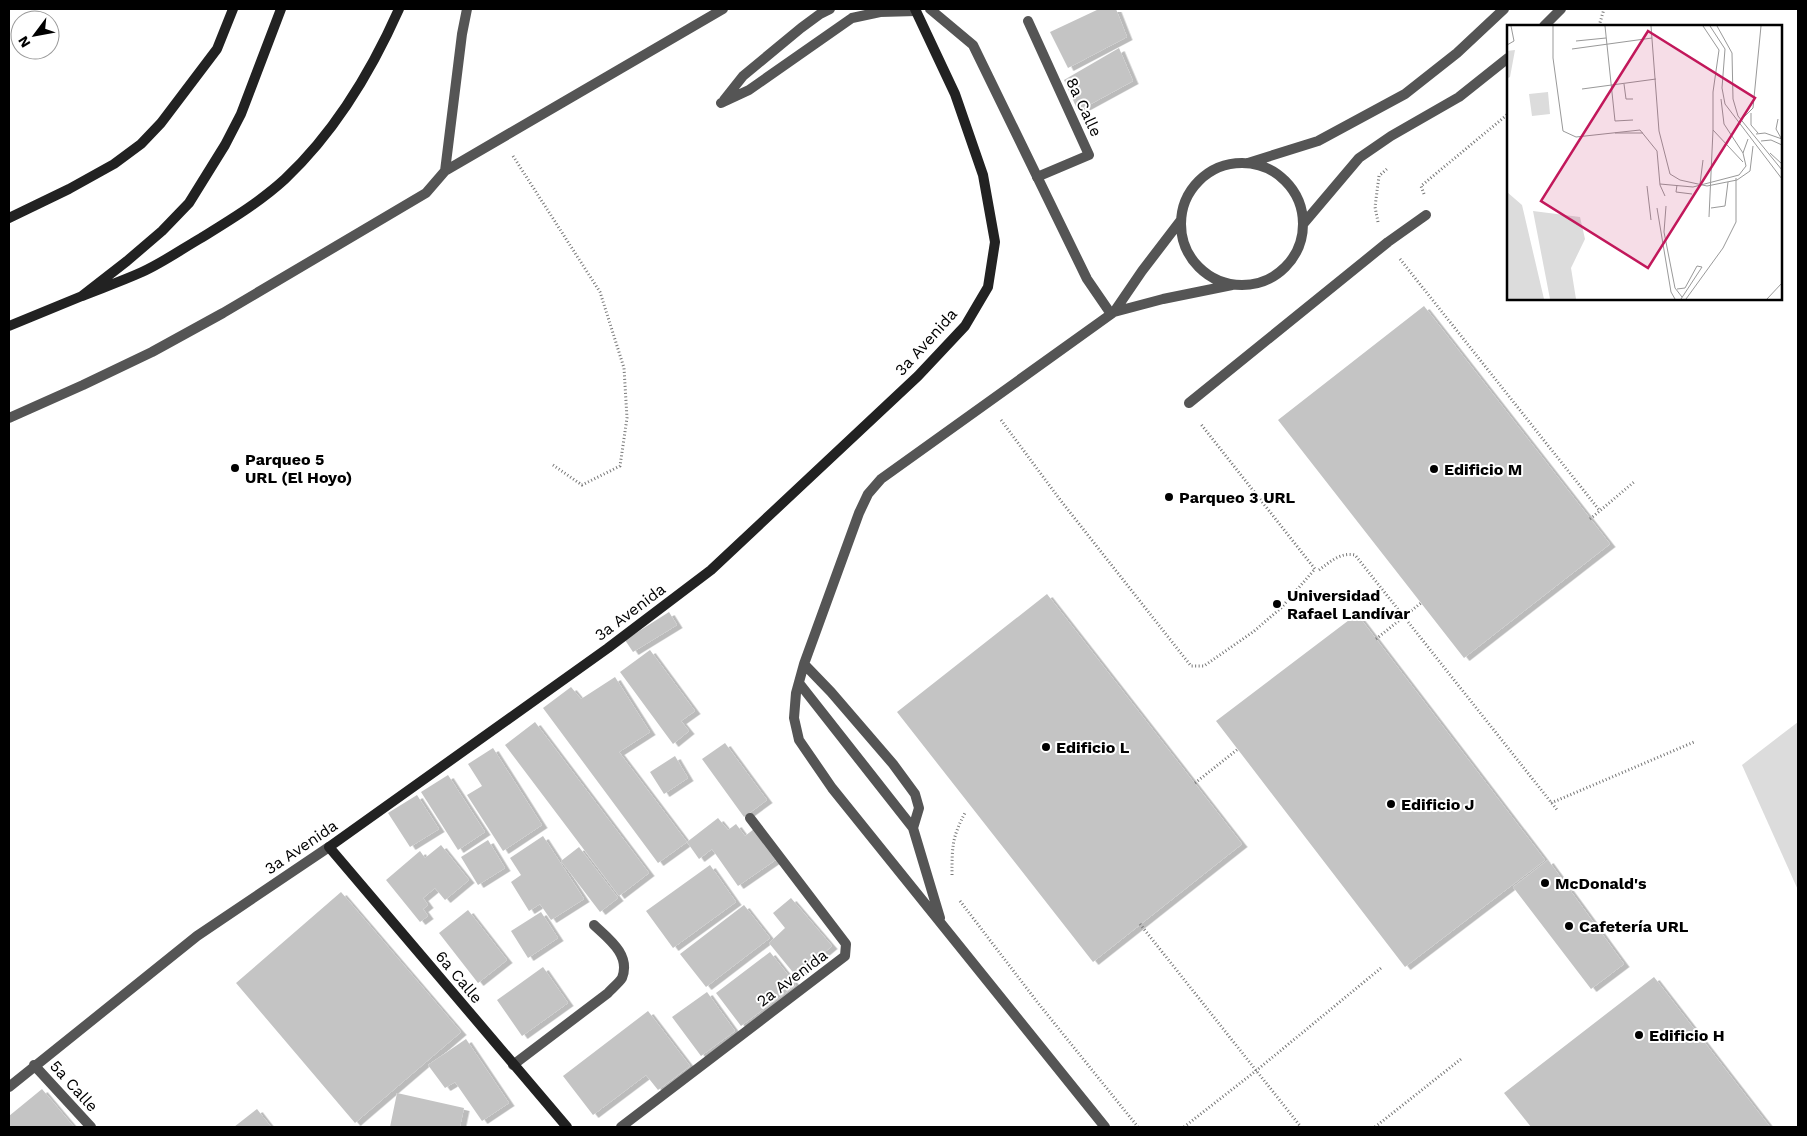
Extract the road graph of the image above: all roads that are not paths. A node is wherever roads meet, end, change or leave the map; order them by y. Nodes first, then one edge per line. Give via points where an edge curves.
1 (233, 9) edge
2 (281, 9) edge
3 (399, 9) edge
4 (467, 9) edge
5 (723, 9) edge
6 (830, 9) edge
7 (930, 9) edge
8 (1504, 9) edge
9 (1561, 9) edge
10 (915, 10) edge
11 (1028, 21) dead end
12 (1545, 25) edge
13 (1507, 59) edge
14 (1248, 163) junction
15 (445, 171) junction
16 (1038, 176) junction
17 (1426, 216) dead end
18 (9, 218) edge
19 (1181, 220) junction
20 (1304, 223) junction
21 (1234, 285) junction
22 (82, 296) junction
23 (1112, 313) junction
24 (9, 326) edge
25 (1189, 403) road end
26 (9, 418) edge
27 (804, 664) junction
28 (799, 683) junction
29 (750, 818) dead end
30 (913, 828) junction
31 (329, 846) junction
32 (942, 924) junction
33 (594, 925) dead end
34 (513, 1064) junction
35 (34, 1065) junction
36 (9, 1087) edge
37 (91, 1127) edge
38 (567, 1127) edge
39 (622, 1127) edge
40 (1105, 1127) edge

1 - 18 street via 217,48 161,123 141,144 114,164
2 - 22 street via 240,114 189,203 155,237
3 - 22 street via 365,78 345,108 285,179 243,211 143,272
4 - 15 street
5 - 15 street
6 - 10 street via 801,28 743,76 721,103 749,90 852,18
7 - 16 street via 973,45
8 - 14 street via 1457,54 1405,94 1318,141
9 - 12 street
10 - 31 street, 3a Avenida via 955,94 983,175 995,242 988,286 965,326 918,376 711,570 608,648
11 - 16 street, 8a Calle via 1089,154
13 - 20 street via 1459,97 1359,158
14 - 19 street via 1232,163 1202,177 1184,204
14 - 20 street via 1265,167 1280,176 1292,189
15 - 26 street via 426,193 223,314 152,352
16 - 23 street via 1087,279
17 - 25 street via 1388,242
19 - 21 street via 1189,254 1200,268 1214,278
19 - 23 street
20 - 21 street via 1300,243 1290,262 1275,276 1256,284
21 - 23 street
22 - 24 street
23 - 27 street via 881,479 868,494 859,513
27 - 28 street
27 - 30 street via 893,764 915,794 919,808
28 - 30 street
28 - 32 street via 794,718 799,740 832,788
29 - 39 street, 2a Avenida via 846,944 845,956
30 - 32 street
31 - 34 street, 6a Calle
31 - 35 street, 3a Avenida via 197,936
32 - 40 street
33 - 34 street via 618,948 625,964 621,979 608,993
34 - 38 street, 6a Calle
35 - 36 street, 3a Avenida
35 - 37 street, 5a Calle

